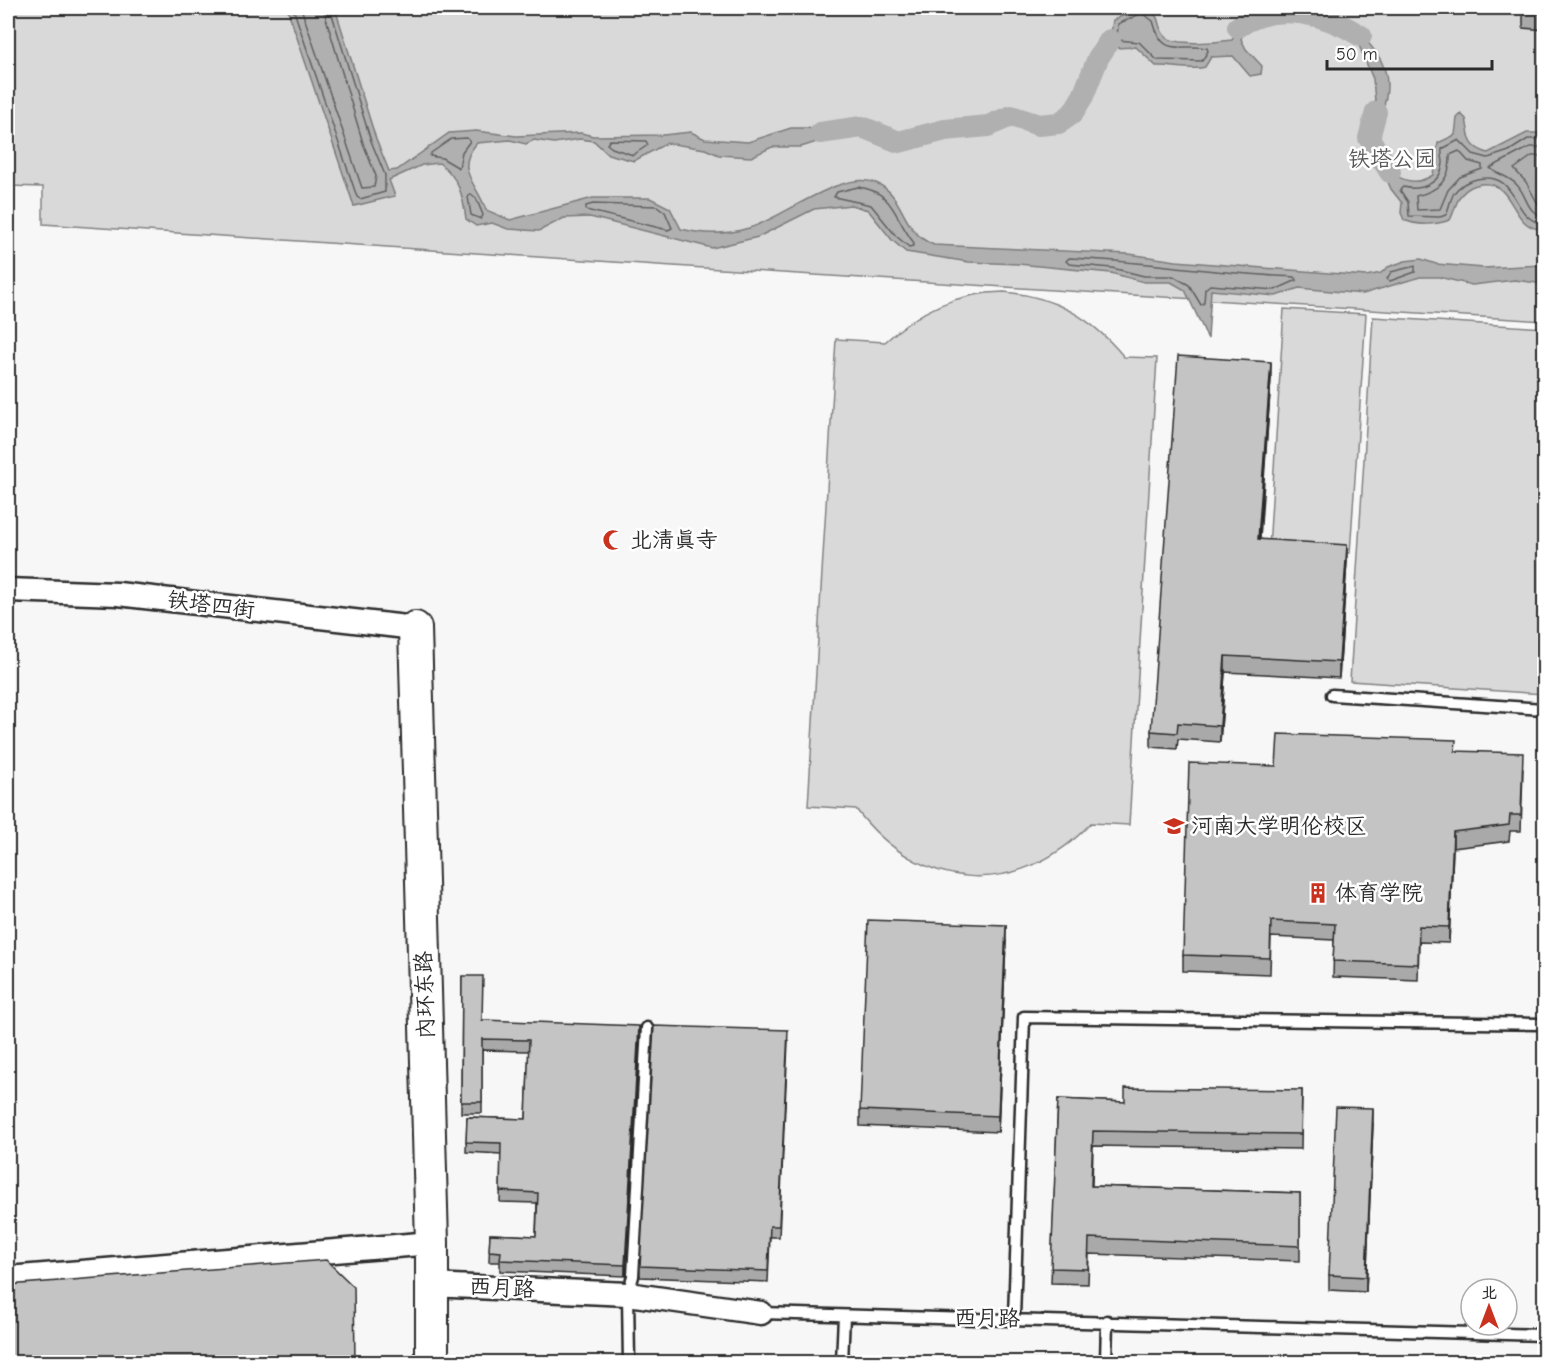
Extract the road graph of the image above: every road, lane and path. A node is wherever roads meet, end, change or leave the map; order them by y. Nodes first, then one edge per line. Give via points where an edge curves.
1 (8, 590) edge
2 (415, 628) joint
3 (1332, 695) dead end
4 (1545, 709) edge
5 (1545, 1024) edge
6 (647, 1028) dead end
7 (432, 1243) junction
8 (8, 1278) edge
9 (431, 1285) junction
10 (628, 1294) junction
11 (761, 1313) joint
12 (844, 1316) junction
13 (1014, 1318) junction
14 (1107, 1321) junction
15 (1545, 1335) edge
16 (432, 1362) edge
17 (629, 1362) edge
18 (842, 1362) edge
19 (1106, 1362) edge

1 - 2 street, 铁塔四街 via 118,594
2 - 7 street, 内环东路
3 - 4 lane
5 - 13 lane via 1024,1017
6 - 10 lane via 633,1276
7 - 8 street
7 - 9 street, 内环东路
9 - 10 street, 西月路
9 - 16 street, 内环东路
10 - 11 street, 西月路
10 - 17 lane
11 - 12 lane, 西月路
12 - 13 lane, 西月路
12 - 18 lane
13 - 14 lane, 西月路
14 - 15 lane, 西月路
14 - 19 lane

